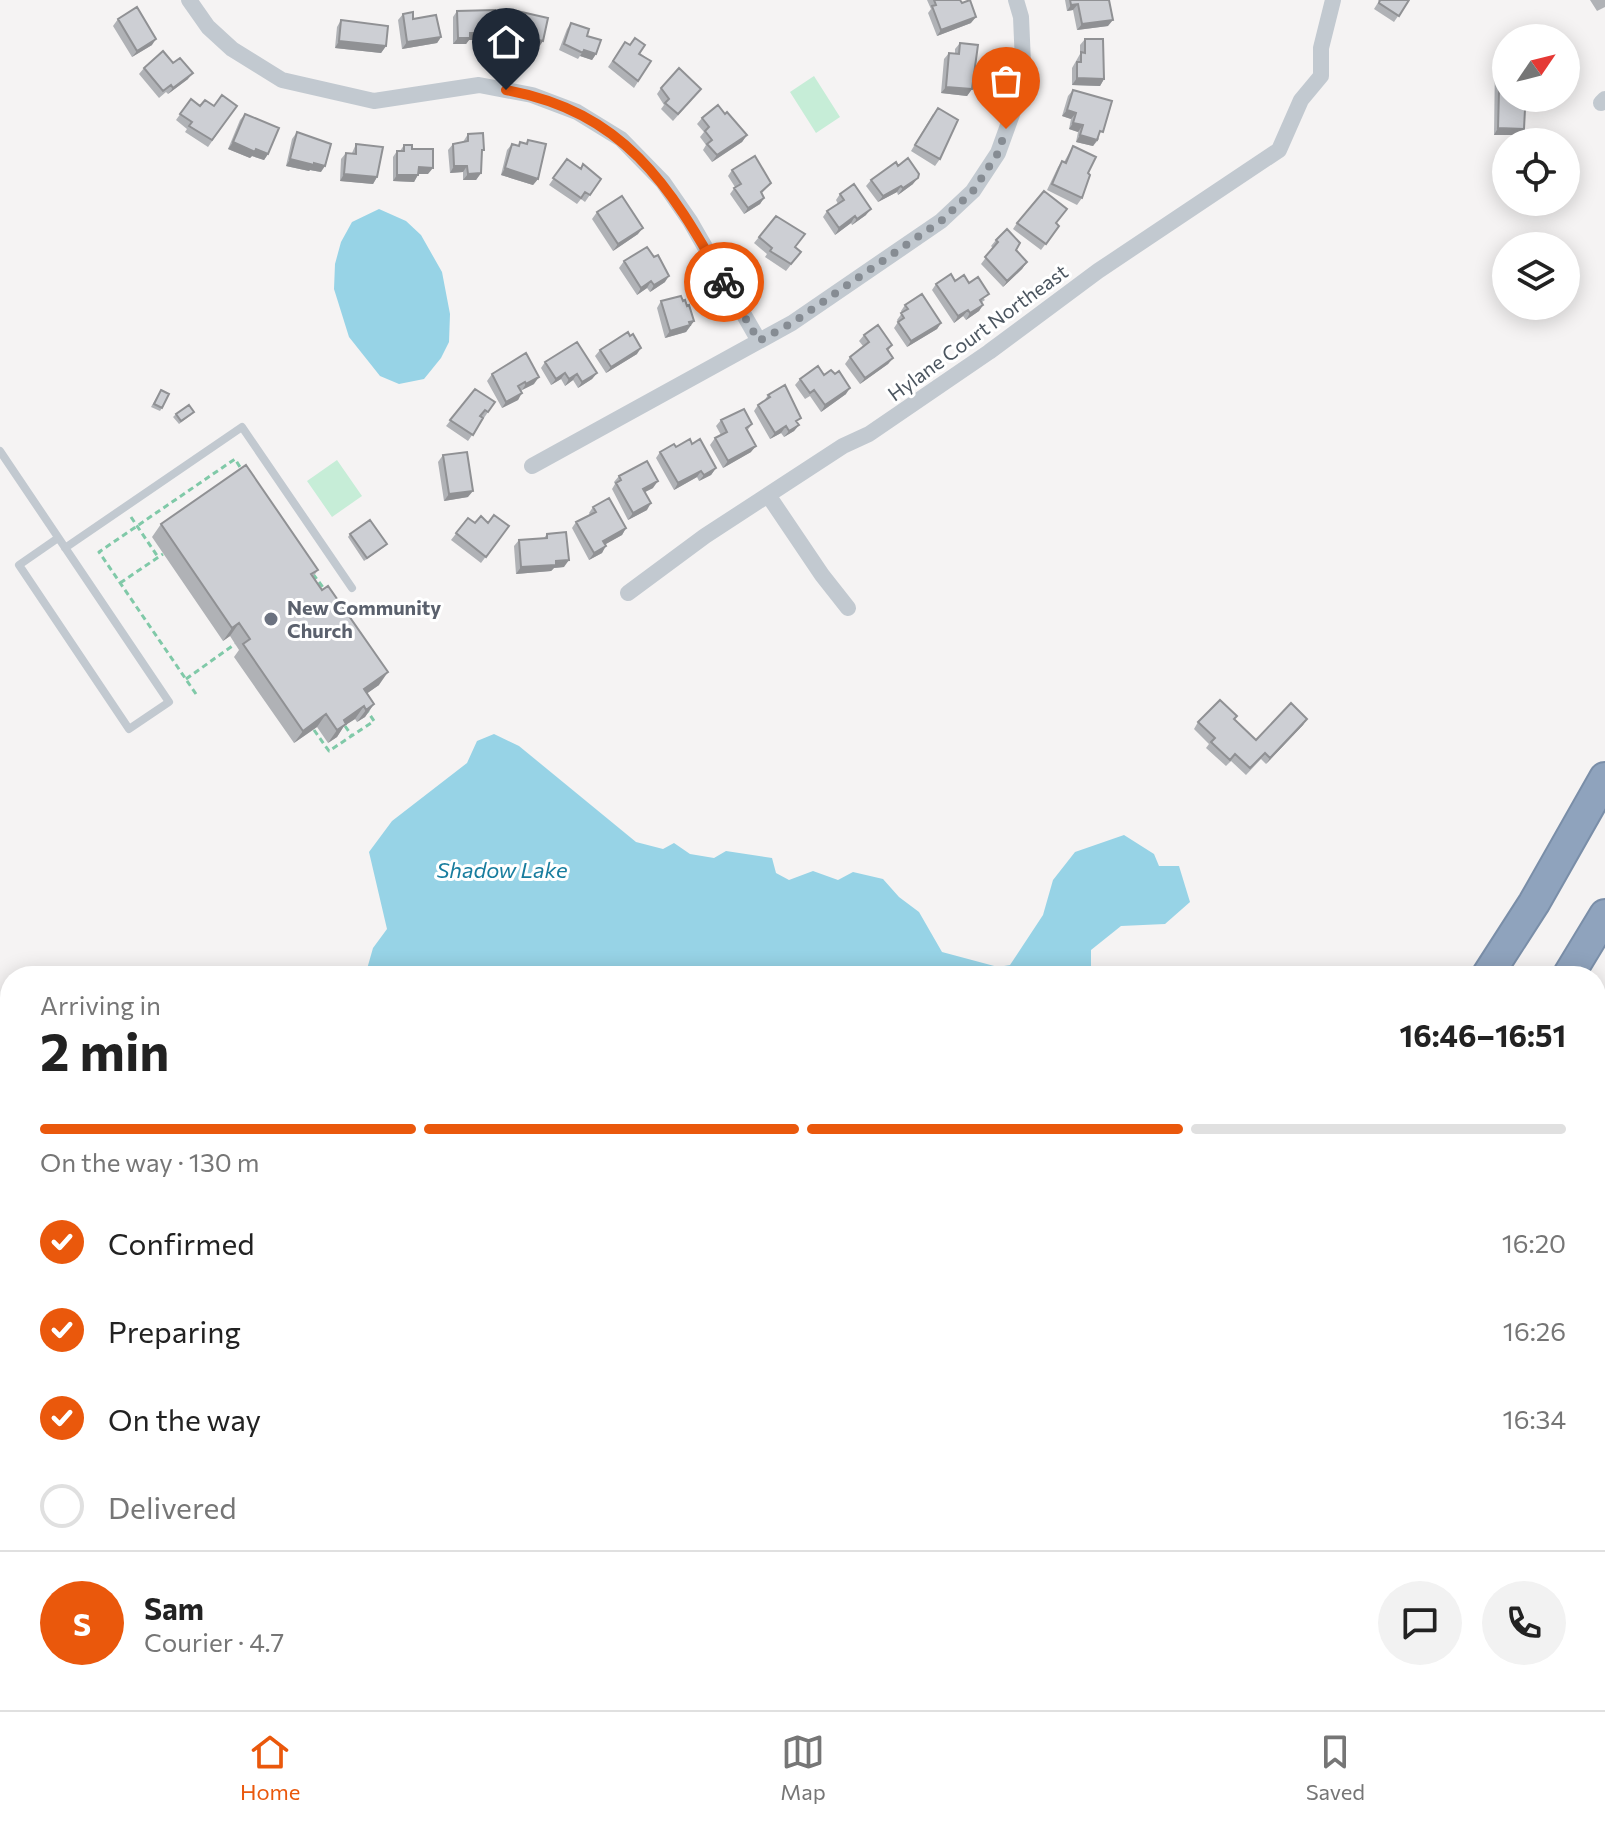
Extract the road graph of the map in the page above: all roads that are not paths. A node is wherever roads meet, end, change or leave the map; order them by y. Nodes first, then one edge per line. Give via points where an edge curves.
1 (189, 0) edge
2 (1016, 0) edge
3 (1333, 0) edge
4 (759, 341) junction
5 (0, 451) edge
6 (532, 466) dead end
7 (768, 495) junction
8 (58, 538) junction
9 (65, 548) junction
10 (352, 588) dead end
11 (628, 593) dead end
12 (848, 608) dead end
13 (1605, 778) edge
14 (1605, 915) edge
15 (1493, 966) edge
16 (1574, 966) edge

1 - 4 street via 232,49 282,80 374,101 479,85 532,95 577,112 621,139 663,182
2 - 4 street via 1023,63 1015,106 998,153 973,191 908,245
3 - 7 street, Hylane Court Northeast via 1321,48 1321,76 1301,100 1279,150 869,434
4 - 6 street
5 - 8 lane
7 - 11 street, Hylane Court Northeast
7 - 12 street
8 - 9 lane
8 - 9 lane via 19,565 129,729 169,702
9 - 10 lane via 242,427
13 - 15 highway
14 - 16 highway

